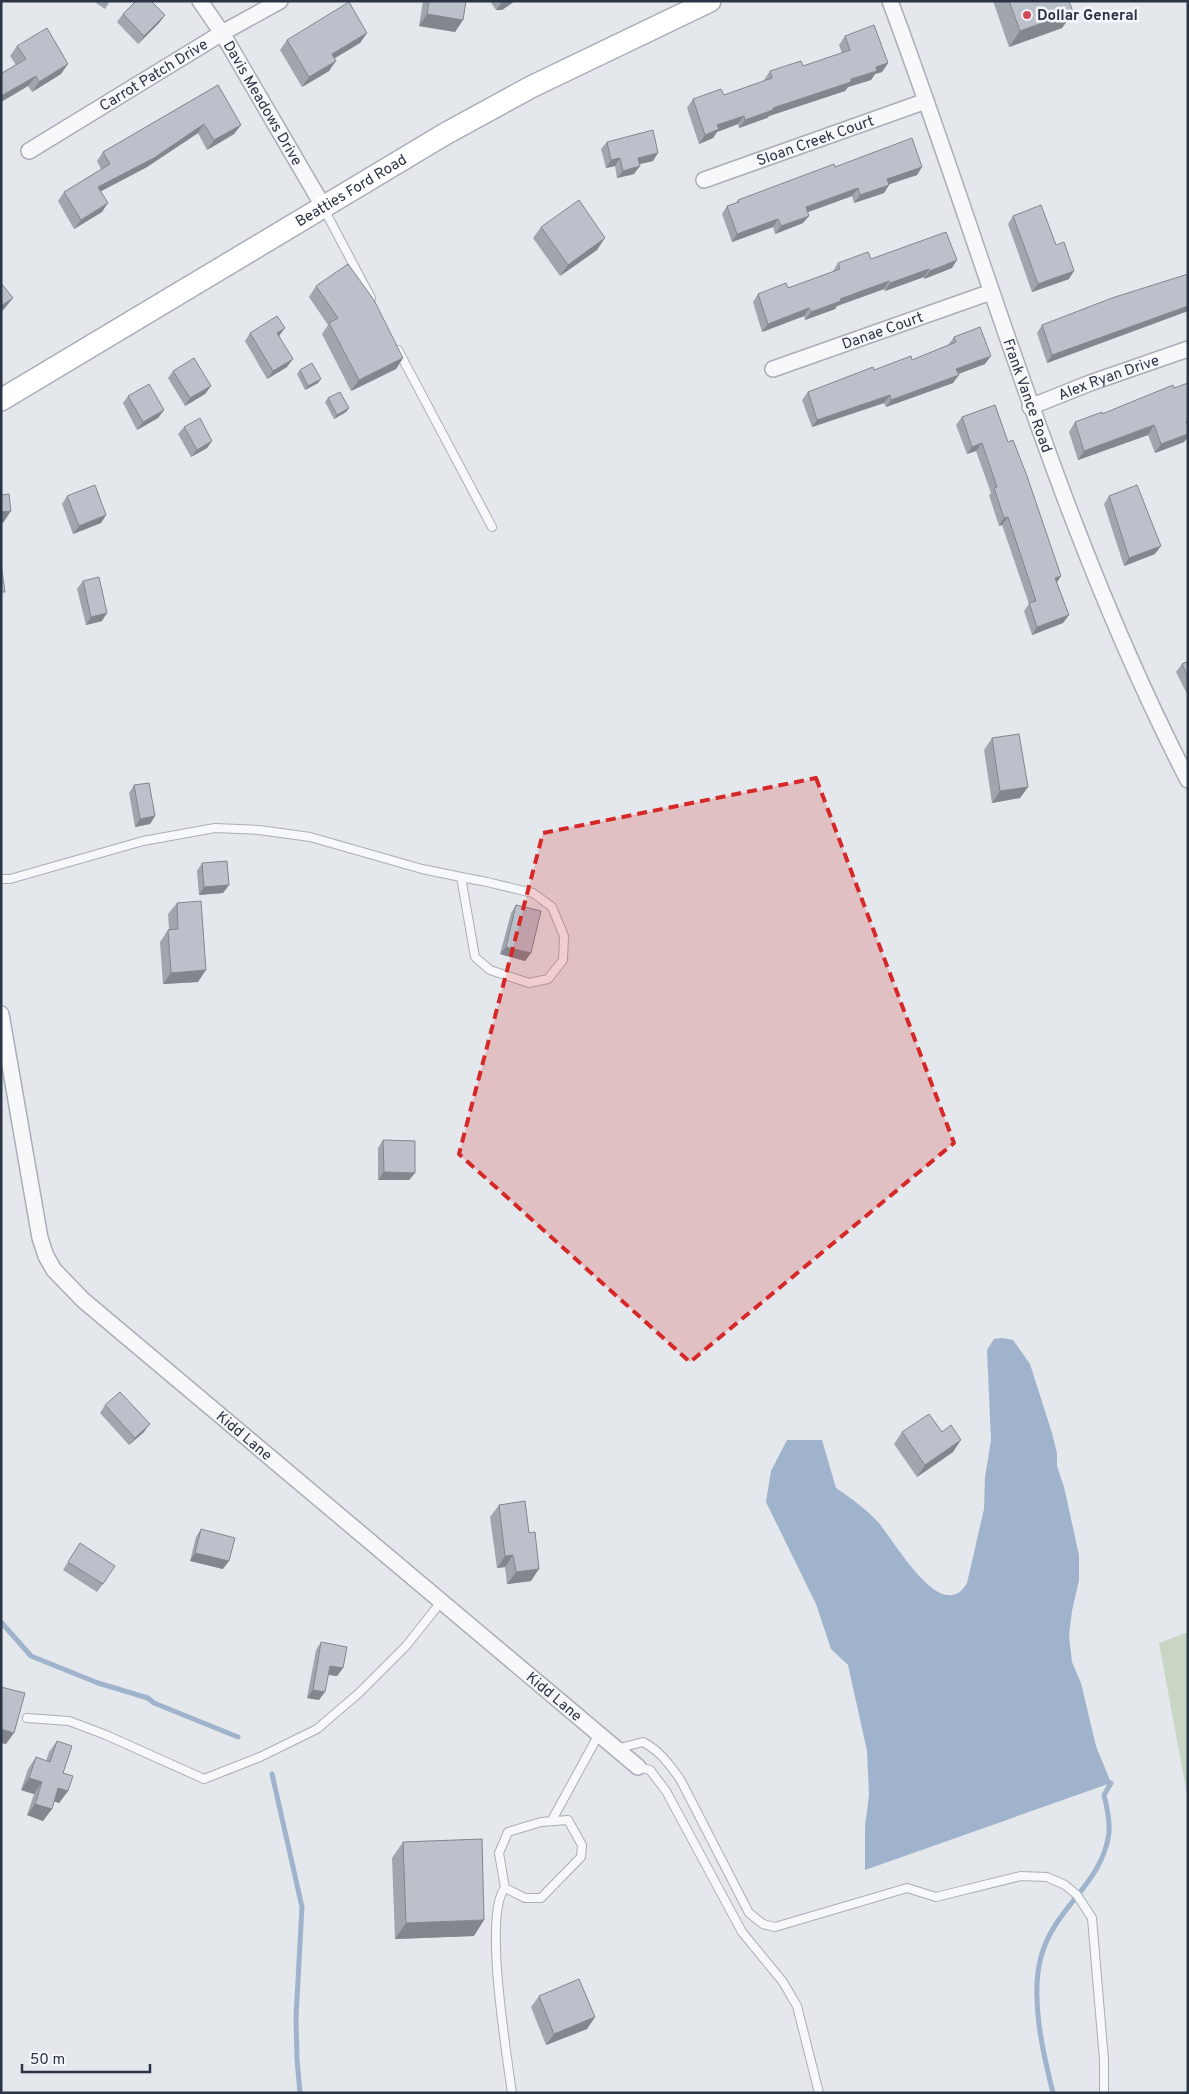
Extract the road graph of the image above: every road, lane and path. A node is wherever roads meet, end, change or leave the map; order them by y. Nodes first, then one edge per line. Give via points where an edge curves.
1 (200, 1) edge
2 (280, 1) edge
3 (710, 1) edge
4 (890, 1) edge
5 (222, 33) junction
6 (926, 101) junction
7 (29, 150) dead end
8 (704, 180) dead end
9 (322, 206) junction
10 (991, 292) junction
11 (376, 308) edge
12 (394, 342) edge
13 (1188, 349) edge
14 (773, 369) dead end
15 (1, 400) edge
16 (1030, 407) junction
17 (492, 528) dead end
18 (1188, 780) edge
19 (462, 877) junction
20 (1, 879) edge
21 (1, 1014) edge
22 (441, 1602) junction
23 (27, 1718) dead end
24 (599, 1734) junction
25 (616, 1749) junction
26 (638, 1767) joint
27 (552, 1820) junction
28 (504, 1888) junction
29 (512, 2093) edge
30 (819, 2093) edge
31 (1104, 2093) edge

1 - 5 street, Davis Meadows Drive
2 - 5 street, Carrot Patch Drive
3 - 9 main road, Beatties Ford Road via 530,87
4 - 6 street, Frank Vance Road
5 - 7 street, Carrot Patch Drive
5 - 9 street, Davis Meadows Drive
6 - 8 street, Sloan Creek Court
6 - 10 street, Frank Vance Road
9 - 11 lane
9 - 15 main road, Beatties Ford Road
10 - 14 street, Danae Court
10 - 16 street, Frank Vance Road
12 - 17 lane
13 - 16 street, Alex Ryan Drive
16 - 18 street, Frank Vance Road via 1128,653
19 - 19 lane via 533,893 552,907 564,936 562,960 548,979 529,983 490,970 475,957
19 - 20 lane via 310,837 215,828 143,841
21 - 22 street, Kidd Lane via 40,1238 54,1270 146,1355
22 - 23 lane via 399,1653 359,1693 316,1728 260,1757 204,1779 68,1721
22 - 24 street, Kidd Lane
24 - 25 street, Kidd Lane
24 - 27 lane
25 - 26 street, Kidd Lane
25 - 31 lane via 643,1742 666,1759 680,1779 749,1914 763,1924 775,1927 907,1888 936,1897 1021,1876 1047,1878 1065,1885 1077,1895 1092,1918
26 - 30 lane via 650,1770 666,1792 742,1932 783,1982 797,2006
27 - 28 lane via 508,1832 498,1852
27 - 28 lane via 568,1820 582,1845 581,1857 541,1898 525,1898
28 - 29 lane via 500,1893 496,1934

